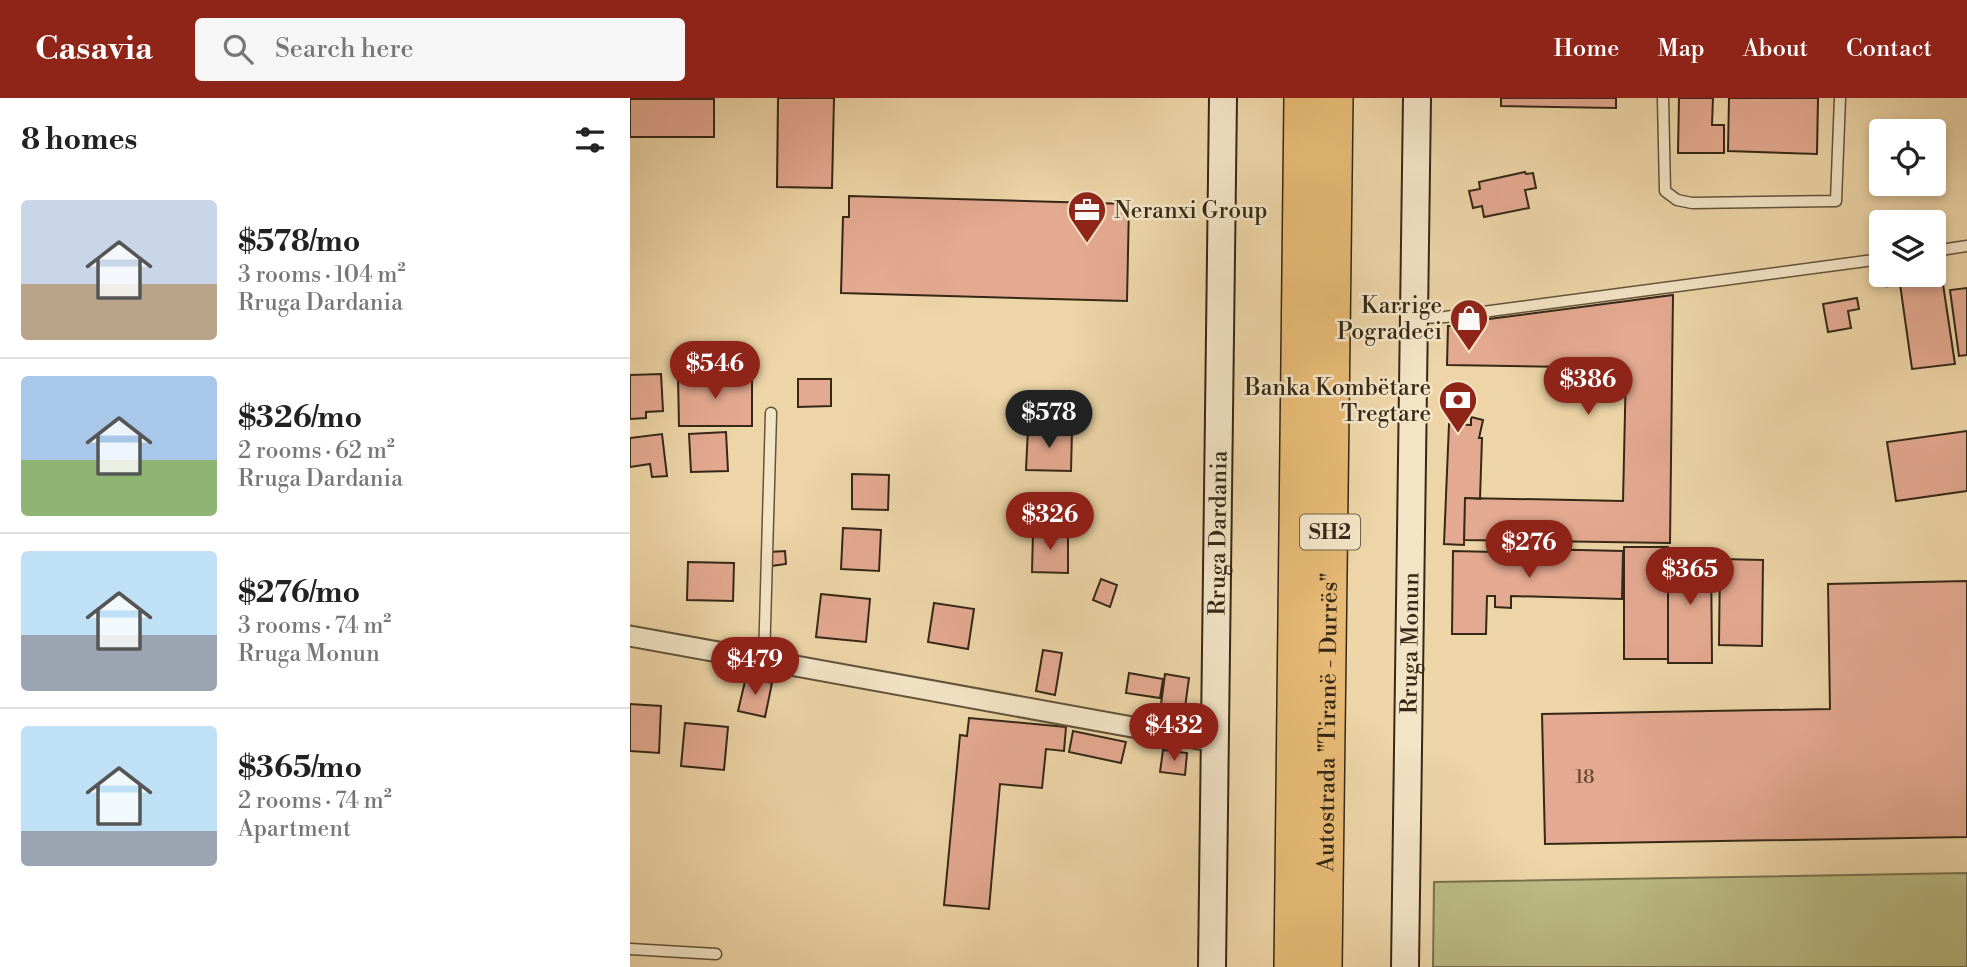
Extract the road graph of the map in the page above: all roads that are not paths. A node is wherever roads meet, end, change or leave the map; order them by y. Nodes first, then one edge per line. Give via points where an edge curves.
1 (1223, 98) edge
2 (1302, 98) edge
3 (1335, 98) edge
4 (1417, 98) edge
5 (1663, 98) edge
6 (1840, 98) edge
7 (1967, 246) edge
8 (1946, 249) edge
9 (1869, 261) edge
10 (1414, 318) junction
11 (771, 413) dead end
12 (630, 636) edge
13 (764, 660) junction
14 (1215, 742) junction
15 (630, 949) edge
16 (716, 954) dead end
17 (1212, 967) edge
18 (1292, 967) edge
19 (1324, 967) edge
20 (1405, 967) edge

1 - 14 main road, Rruga Dardania
2 - 18 highway, Autostrada "Tiranë - Durrës" / SH2
3 - 19 highway, Autostrada "Tiranë - Durrës" / SH2
4 - 10 main road, Rruga Monun
5 - 6 lane via 1665,191 1692,203 1836,201
7 - 8 lane
9 - 10 lane via 1675,289
10 - 20 main road, Rruga Monun
11 - 13 lane
12 - 13 street
13 - 14 street
14 - 17 main road, Rruga Dardania
15 - 16 lane

